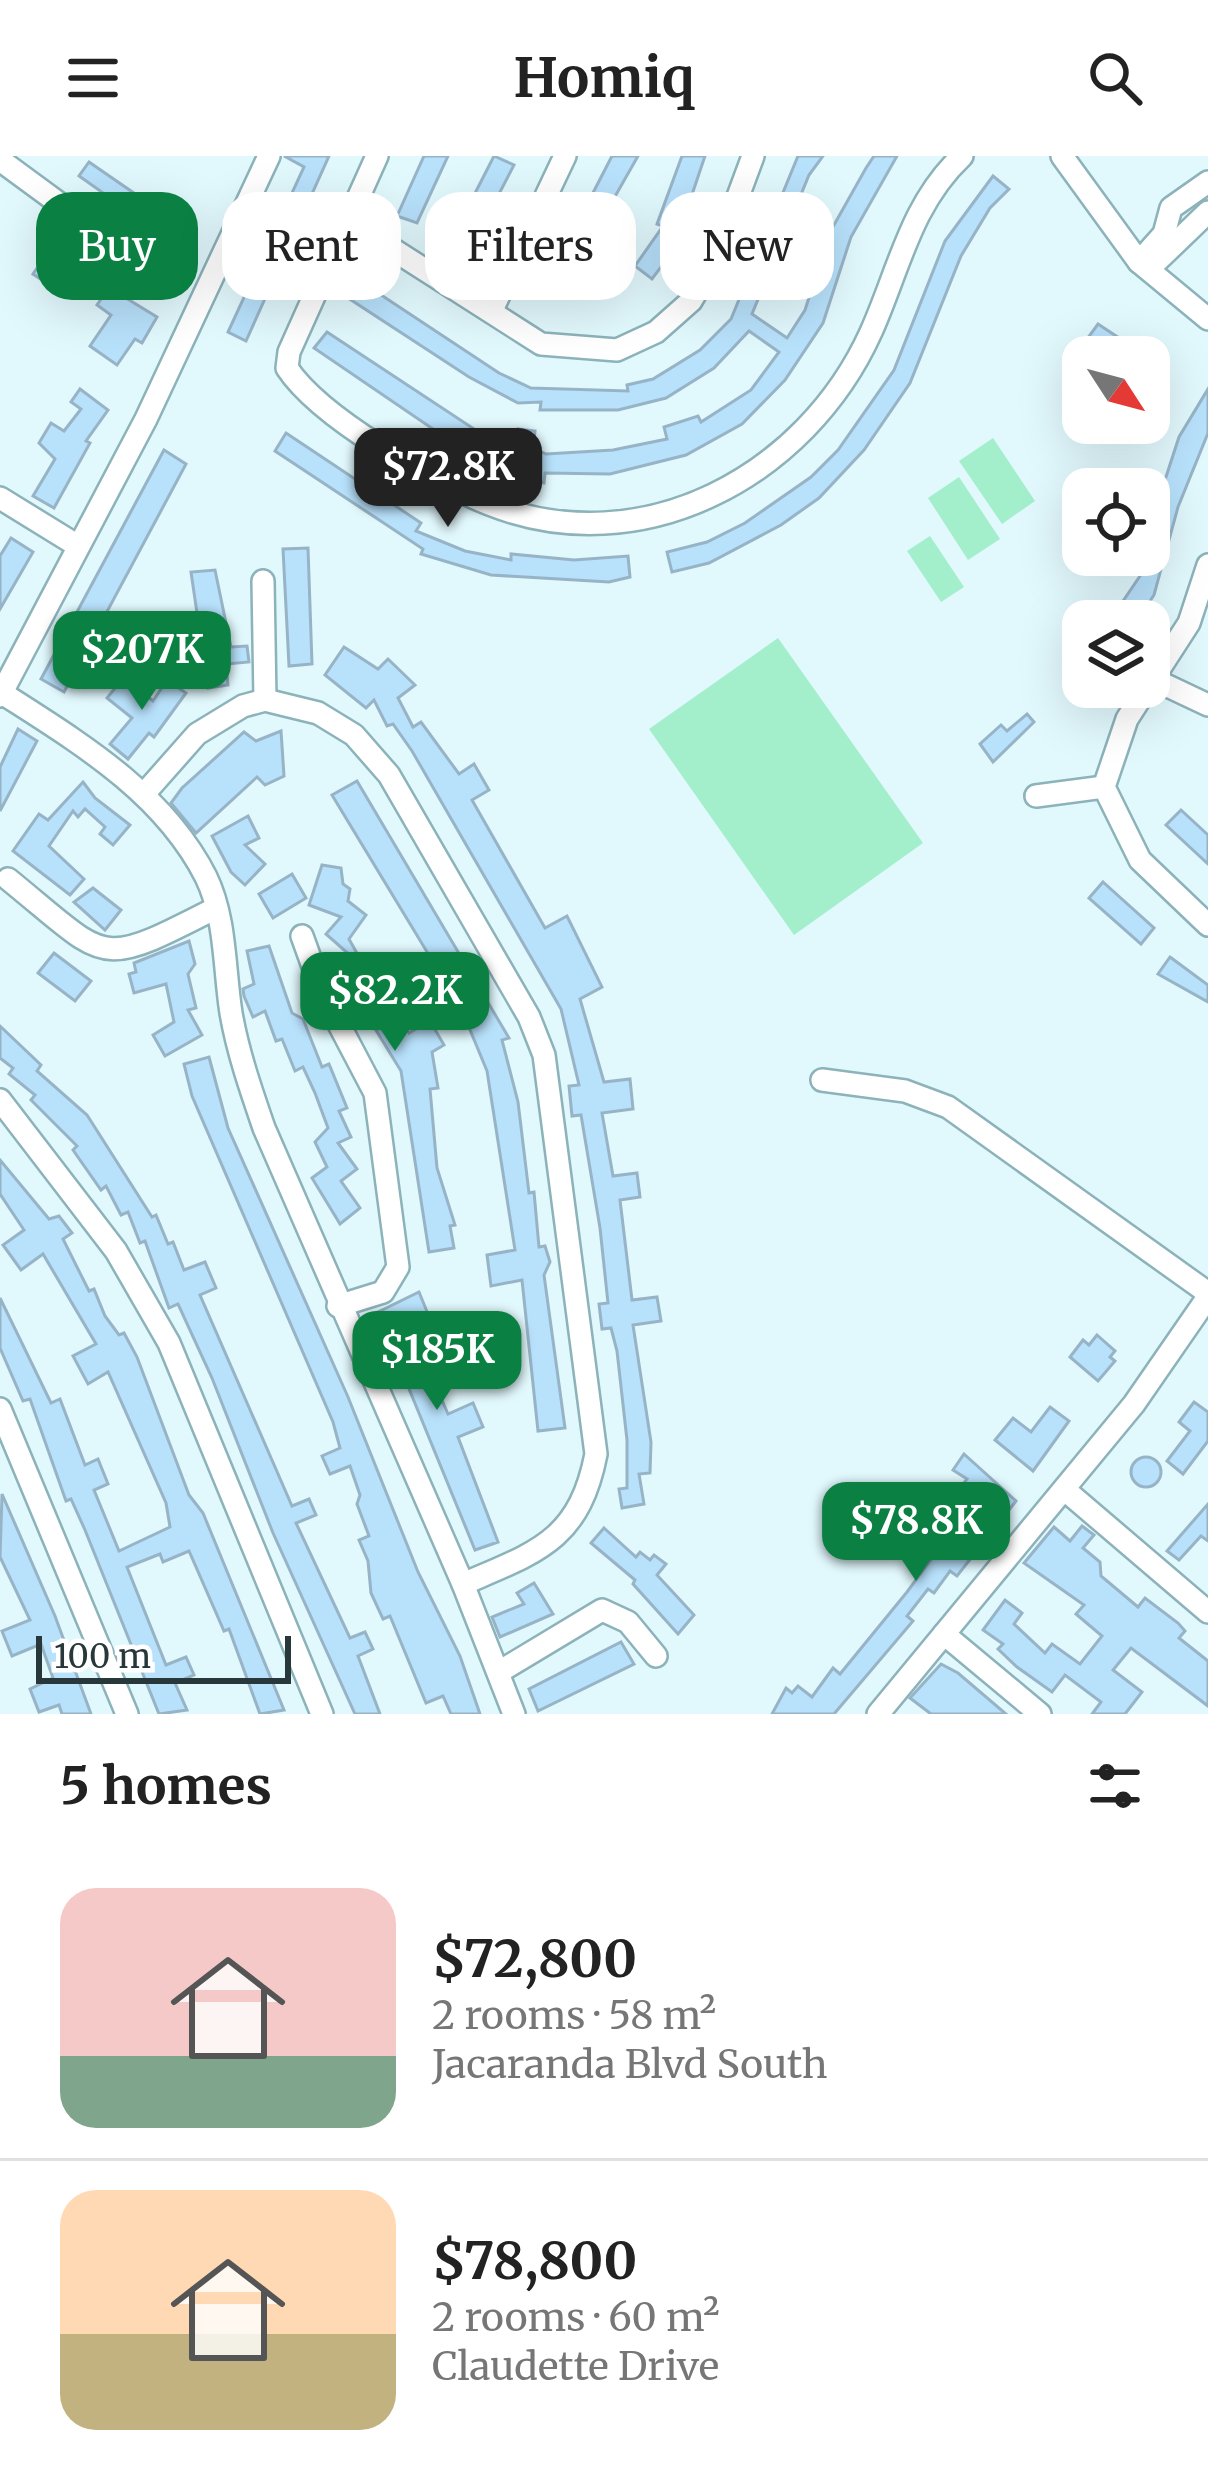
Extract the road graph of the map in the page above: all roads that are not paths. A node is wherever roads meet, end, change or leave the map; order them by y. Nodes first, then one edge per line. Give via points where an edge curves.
1 (269, 156) edge
2 (377, 156) edge
3 (565, 156) edge
4 (753, 156) edge
5 (962, 156) edge
6 (1062, 156) edge
7 (0, 160) edge
8 (44, 192) edge
9 (362, 192) edge
10 (1205, 199) edge
11 (1208, 232) edge
12 (1172, 236) junction
13 (401, 254) edge
14 (1143, 266) junction
15 (313, 300) edge
16 (491, 310) junction
17 (1208, 320) edge
18 (0, 498) edge
19 (78, 546) junction
20 (1208, 565) edge
21 (263, 581) dead end
22 (1170, 655) edge
23 (1170, 687) edge
24 (1, 694) edge
25 (265, 700) junction
26 (1208, 705) edge
27 (1134, 708) edge
28 (1104, 787) junction
29 (144, 794) junction
30 (1036, 796) dead end
31 (8, 879) dead end
32 (216, 908) junction
33 (1208, 925) edge
34 (302, 936) dead end
35 (822, 1080) dead end
36 (0, 1100) edge
37 (1208, 1295) edge
38 (338, 1306) junction
39 (0, 1409) edge
40 (1065, 1490) junction
41 (463, 1584) junction
42 (1208, 1611) edge
43 (944, 1634) junction
44 (656, 1656) dead end
45 (499, 1672) junction
46 (128, 1714) edge
47 (322, 1714) edge
48 (514, 1714) edge
49 (878, 1714) edge
50 (1040, 1714) edge

1 - 19 street
2 - 9 street
3 - 16 street
4 - 16 street via 713,264 691,301 656,332 617,350 572,350 541,344
5 - 15 street via 923,203 872,331 841,384 790,448 731,490 668,514 598,524 517,515 458,492 297,383 289,352
6 - 14 street
7 - 8 street
10 - 12 street via 1171,208
11 - 12 street via 1192,242
12 - 14 street
13 - 16 street
14 - 17 street
18 - 19 street
19 - 24 street
20 - 22 street
21 - 25 street
23 - 26 street
24 - 29 street
25 - 29 street via 197,734
25 - 41 street via 318,713 389,775 530,1017 544,1055 596,1454 573,1519 547,1548
27 - 28 street
28 - 30 street
28 - 33 street via 1140,860
29 - 32 street via 207,878
31 - 32 street via 92,947 115,952
32 - 38 street via 238,1054
34 - 38 street via 375,1093 398,1267 383,1292
35 - 37 street via 905,1091 948,1107
36 - 47 street via 116,1251 169,1343
37 - 40 street
38 - 41 street
39 - 46 street
40 - 42 street
40 - 43 street
41 - 45 street
43 - 49 street
43 - 50 street
44 - 45 street via 628,1622 602,1610
45 - 48 street

